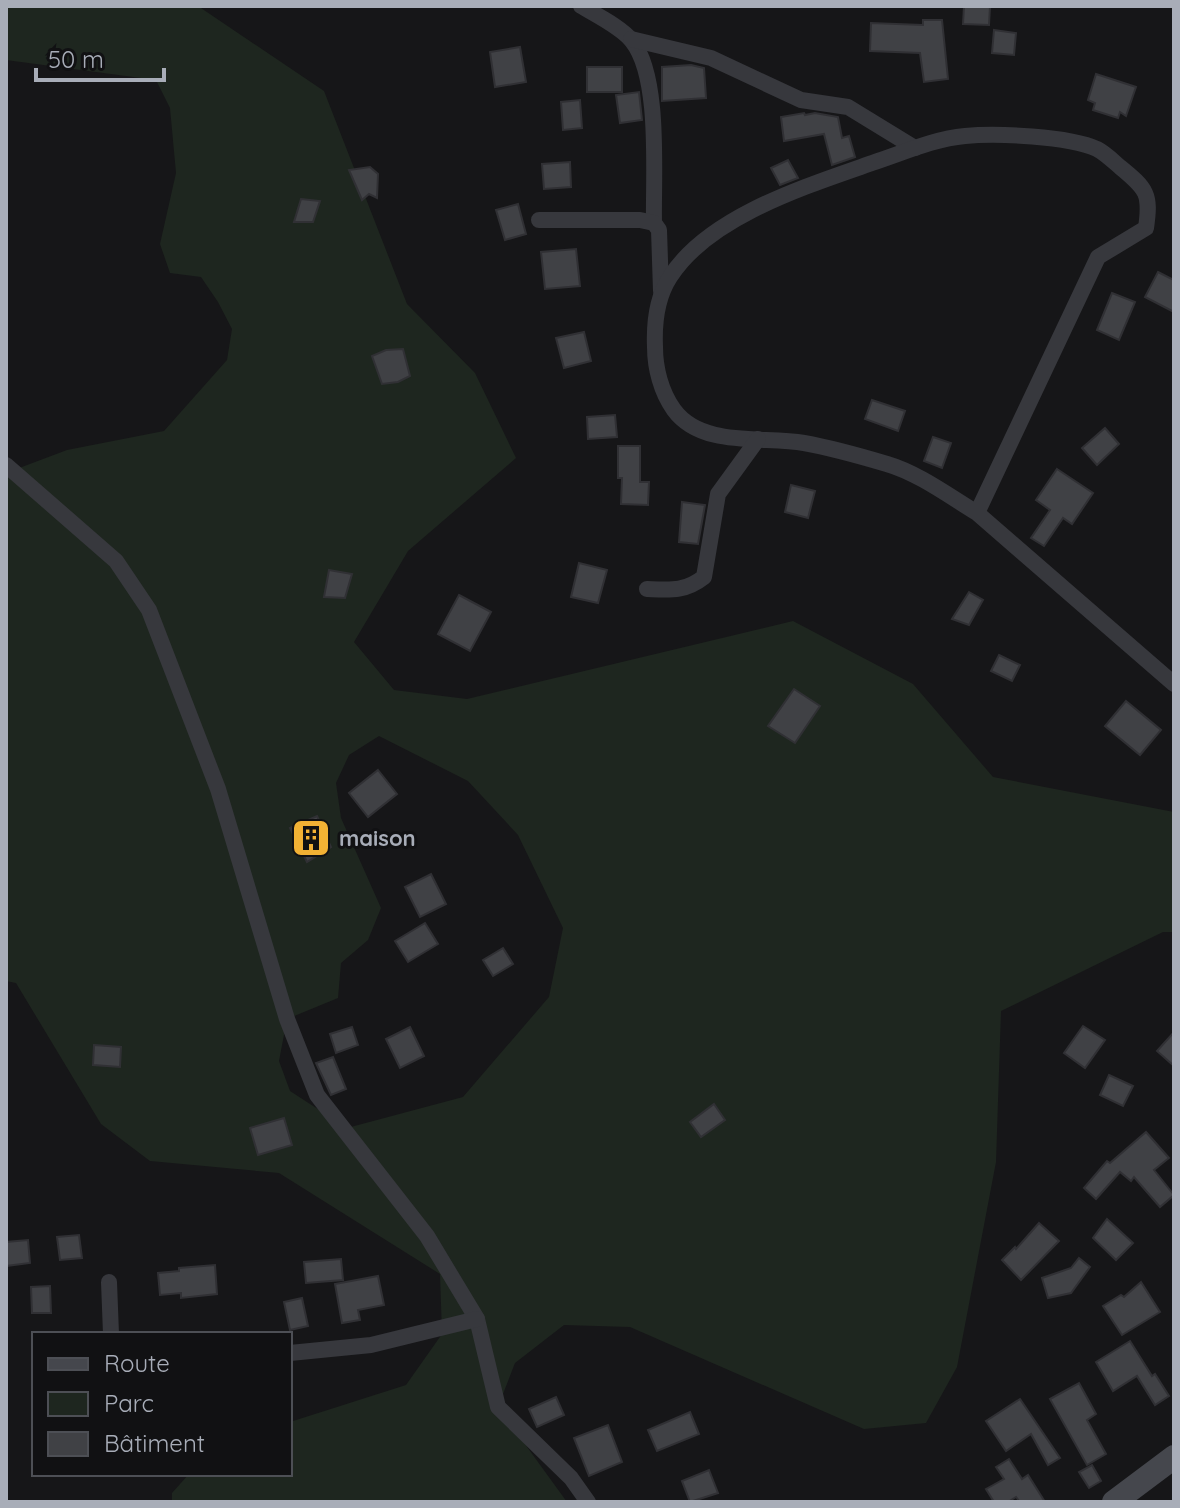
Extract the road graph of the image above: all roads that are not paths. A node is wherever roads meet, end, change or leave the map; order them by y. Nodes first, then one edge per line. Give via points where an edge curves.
1 (581, 6) edge
2 (631, 39) junction
3 (915, 148) junction
4 (539, 220) dead end
5 (654, 223) junction
6 (661, 296) junction
7 (758, 439) junction
8 (6, 465) edge
9 (977, 513) junction
10 (647, 589) dead end
11 (1174, 684) edge
12 (109, 1282) dead end
13 (477, 1319) junction
14 (111, 1332) edge
15 (292, 1353) edge
16 (1174, 1457) edge
17 (588, 1502) edge
18 (1114, 1502) edge

1 - 2 street
2 - 3 street via 711,58 801,100 848,107
2 - 5 street via 650,88
3 - 6 street via 785,194 736,221 696,246
3 - 9 street via 967,136 1063,139 1098,149 1139,183 1150,203 1146,228 1098,257
4 - 5 street
5 - 6 street via 659,230
6 - 7 street via 655,359 674,411 690,427 713,435
7 - 9 street via 804,443 890,465
7 - 10 street via 718,494 704,577 679,590
8 - 13 street via 116,561 149,610 218,789 287,1019 317,1095 427,1236
9 - 11 street
12 - 14 street
13 - 15 street via 371,1345
13 - 17 street via 498,1407 571,1478
16 - 18 street

